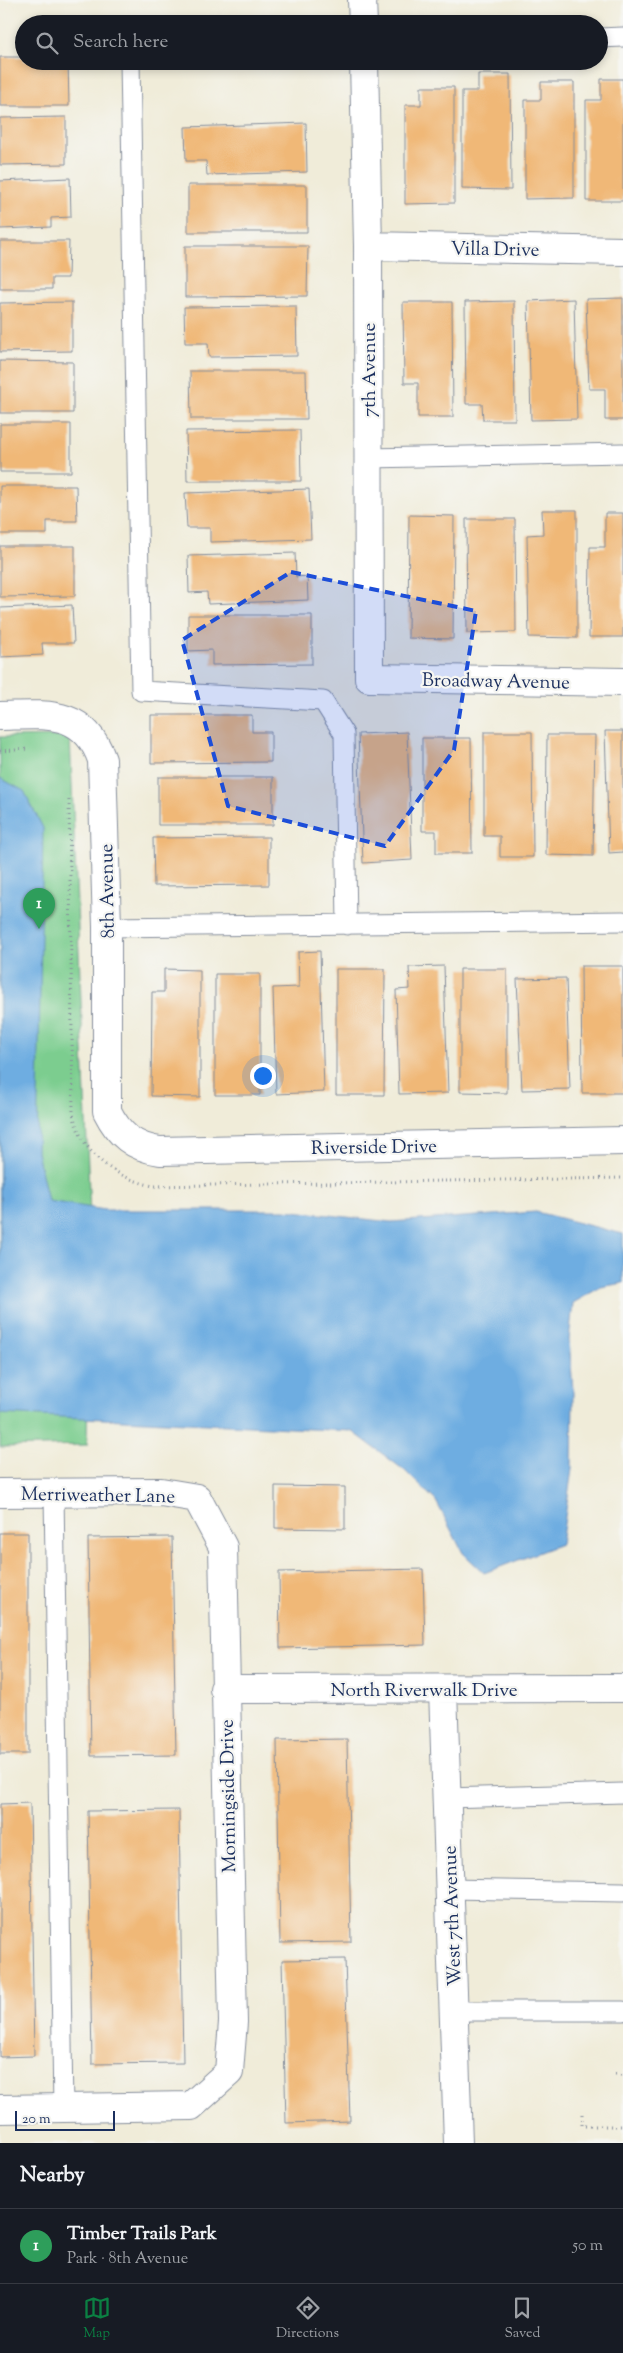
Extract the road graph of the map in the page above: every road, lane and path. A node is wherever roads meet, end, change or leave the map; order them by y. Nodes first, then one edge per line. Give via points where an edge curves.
1 (362, 0) edge
2 (363, 15) edge
3 (623, 37) edge
4 (608, 38) edge
5 (130, 70) edge
6 (364, 70) edge
7 (368, 246) junction
8 (623, 251) edge
9 (623, 454) edge
10 (369, 458) junction
11 (369, 678) joint
12 (623, 682) edge
13 (0, 716) edge
14 (37, 748) dead end
15 (0, 751) edge
16 (69, 798) dead end
17 (623, 921) edge
18 (347, 925) junction
19 (107, 927) junction
20 (128, 1139) joint
21 (623, 1141) edge
22 (623, 1178) edge
23 (0, 1493) edge
24 (54, 1493) junction
25 (210, 1522) joint
26 (623, 1688) edge
27 (443, 1689) junction
28 (224, 1690) junction
29 (623, 1793) edge
30 (446, 1798) junction
31 (450, 1889) junction
32 (623, 1892) edge
33 (623, 2011) edge
34 (454, 2012) junction
35 (615, 2074) dead end
36 (623, 2074) edge
37 (0, 2109) edge
38 (64, 2109) junction
39 (582, 2114) dead end
40 (623, 2126) edge
41 (458, 2143) edge

1 - 2 street
3 - 4 lane
5 - 18 lane via 141,691 323,701 344,734
6 - 7 street, 7th Avenue
7 - 8 street, Villa Drive
7 - 10 street, 7th Avenue
9 - 10 lane
10 - 11 street, 7th Avenue
11 - 12 street, Broadway Avenue
13 - 19 street, 8th Avenue via 53,715 69,720 82,728 98,748 103,772
14 - 15 path
16 - 22 path via 73,1113 76,1128 99,1160 116,1173 131,1181 153,1186
17 - 18 lane
18 - 19 lane
19 - 20 street, 8th Avenue via 107,1111 114,1125
20 - 21 street, Riverside Drive via 142,1148 160,1151
23 - 24 street, Merriweather Lane
24 - 25 street, Merriweather Lane via 162,1492 197,1498
24 - 38 lane
25 - 28 street, Morningside Drive via 223,1547
26 - 27 street, North Riverwalk Drive
27 - 28 street, North Riverwalk Drive
27 - 30 street, West 7th Avenue
28 - 38 street, Morningside Drive via 233,2022 228,2072 191,2106
29 - 30 lane
30 - 31 street, West 7th Avenue
31 - 32 lane
31 - 34 street, West 7th Avenue
33 - 34 lane
34 - 41 street, West 7th Avenue
35 - 36 path
37 - 38 street
39 - 40 path via 582,2126

